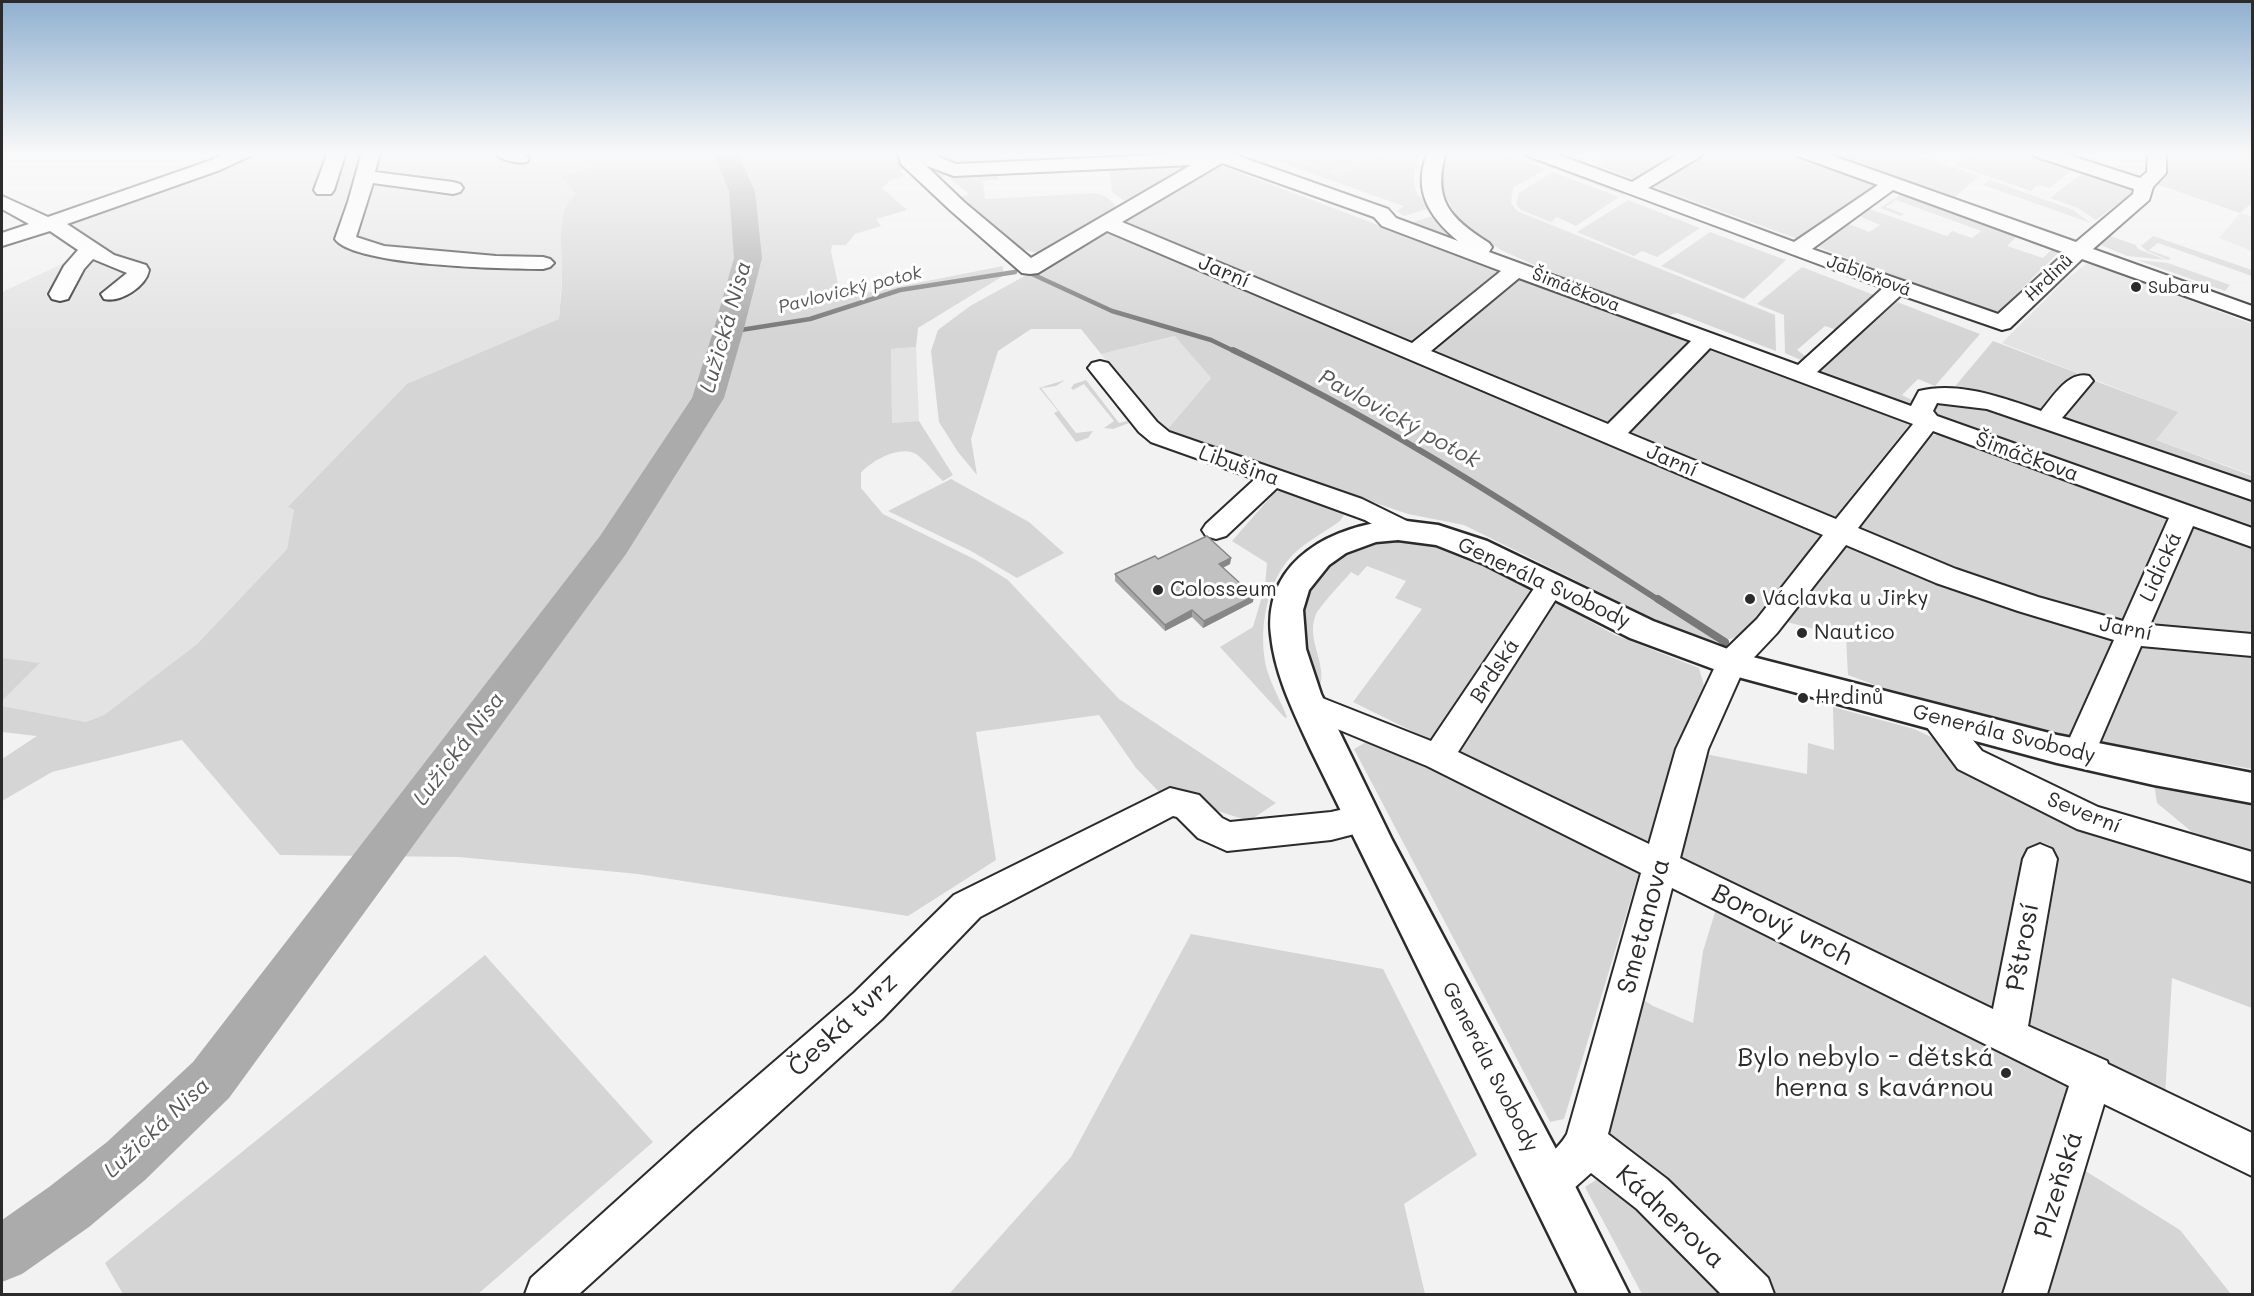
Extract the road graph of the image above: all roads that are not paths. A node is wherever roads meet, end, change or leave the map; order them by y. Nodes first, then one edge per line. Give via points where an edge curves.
1 (25, 212) edge
2 (82, 212) edge
3 (354, 212) edge
4 (965, 212) edge
5 (1123, 212) edge
6 (1380, 212) edge
7 (1434, 212) edge
8 (1442, 212) edge
9 (1696, 212) edge
10 (1850, 212) edge
11 (1973, 212) edge
12 (2122, 212) edge
13 (1389, 222) junction
14 (1106, 223) junction
15 (50, 224) junction
16 (2, 240) edge
17 (91, 249) junction
18 (1796, 250) junction
19 (2078, 250) junction
20 (543, 263) dead end
21 (1518, 268) junction
22 (1898, 286) junction
23 (60, 294) dead end
24 (112, 294) dead end
25 (2253, 314) edge
26 (2002, 323) joint
27 (1705, 340) junction
28 (1414, 353) junction
29 (1100, 368) dead end
30 (1802, 375) junction
31 (2081, 381) dead end
32 (2047, 420) junction
33 (1928, 422) junction
34 (1611, 435) junction
35 (1273, 477) junction
36 (2253, 492) edge
37 (2185, 513) junction
38 (1215, 530) dead end
39 (1403, 530) junction
40 (1840, 532) junction
41 (2253, 538) edge
42 (1551, 585) junction
43 (2130, 634) junction
44 (2253, 645) edge
45 (1732, 662) junction
46 (1307, 704) junction
47 (1937, 719) junction
48 (2079, 753) junction
49 (1438, 757) junction
50 (2253, 788) edge
51 (1362, 819) junction
52 (2040, 859) dead end
53 (1661, 866) junction
54 (2253, 867) edge
55 (2007, 1035) junction
56 (2093, 1075) junction
57 (1585, 1142) junction
58 (2253, 1155) edge
59 (1549, 1182) junction
60 (547, 1294) edge
61 (1604, 1294) edge
62 (1752, 1294) edge
63 (2025, 1294) edge

1 - 15 street
2 - 15 street
3 - 20 street via 345,239 378,252
4 - 14 street via 1030,268
5 - 14 street
6 - 13 street, Šimáčkova
7 - 13 street
8 - 21 street via 1468,239
9 - 18 street, Jabloňová
10 - 18 street
11 - 19 street
12 - 19 street, Hrdinů
13 - 21 street, Šimáčkova
14 - 28 street, Jarní
15 - 16 street
15 - 17 street
17 - 23 street via 75,266
17 - 24 street via 138,270 137,277
18 - 22 street, Jabloňová
19 - 25 street
19 - 26 street, Hrdinů
21 - 27 street, Šimáčkova
21 - 28 street, Šimáčkova
22 - 26 street, Jabloňová
22 - 30 street
27 - 30 street, Šimáčkova
27 - 34 street
28 - 34 street, Jarní
29 - 35 street, Libušina via 1154,434
30 - 33 street, Šimáčkova
31 - 32 street
32 - 33 street via 1991,402 1946,395 1928,396 1921,411
32 - 36 street
33 - 37 street, Šimáčkova
33 - 40 street
34 - 40 street, Jarní
35 - 38 street
35 - 39 street, Libušina via 1375,514
37 - 41 street, Šimáčkova
37 - 43 street, Lidická
39 - 42 main road, Generála Svobody via 1463,542
39 - 46 main road, Generála Svobody via 1345,539 1311,561 1297,582 1287,615 1287,632
40 - 43 street, Jarní via 1946,576
40 - 45 street via 1767,626
42 - 45 main road, Generála Svobody via 1657,636
42 - 49 street, Brdská
43 - 44 street, Jarní
43 - 48 street, Lidická
45 - 47 main road, Generála Svobody
45 - 53 street, Smetanova via 1692,749
46 - 49 street, Borový vrch
46 - 51 main road, Generála Svobody
47 - 48 main road, Generála Svobody
47 - 54 street, Severní via 1970,760 2089,819
48 - 50 main road, Generála Svobody via 2177,776
49 - 53 street, Borový vrch
51 - 59 main road, Generála Svobody
51 - 60 street, Česká tvrz via 1227,837 1210,828 1187,805 1170,802 967,906 868,1006
52 - 55 street, Pštrosí
53 - 55 street, Borový vrch
53 - 57 street, Smetanova
55 - 56 street, Borový vrch
56 - 58 street, Borový vrch
56 - 63 street, Plzeňská
57 - 59 street, Smetanova via 1574,1162
57 - 62 street, Kádnerova via 1652,1194
59 - 61 main road, Generála Svobody

